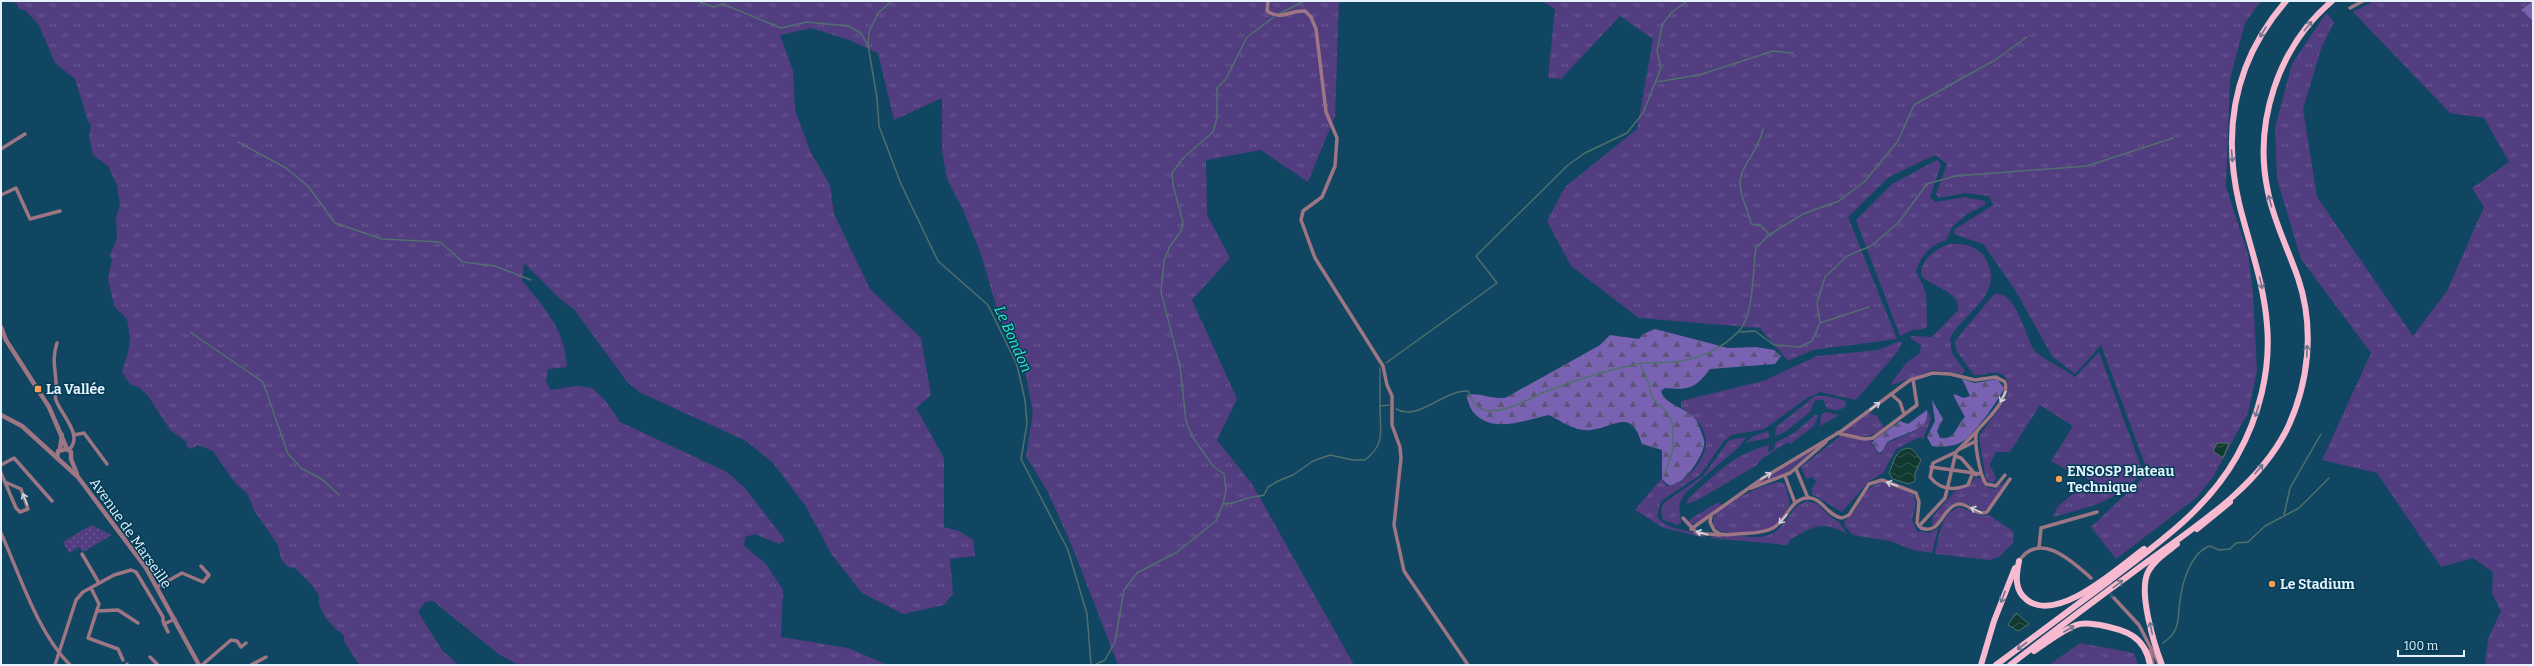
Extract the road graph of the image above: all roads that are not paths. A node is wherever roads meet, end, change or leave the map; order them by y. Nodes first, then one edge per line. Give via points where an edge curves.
1 (1268, 1) edge
2 (2286, 1) edge
3 (2332, 1) edge
4 (2363, 1) edge
5 (2350, 8) dead end
6 (25, 134) dead end
7 (1, 149) edge
8 (1, 195) edge
9 (60, 211) dead end
10 (1, 327) edge
11 (57, 343) dead end
12 (1913, 379) junction
13 (1891, 394) junction
14 (1904, 414) junction
15 (1, 416) edge
16 (1977, 431) junction
17 (1838, 433) junction
18 (62, 435) junction
19 (74, 435) junction
20 (1829, 438) junction
21 (1976, 441) junction
22 (45, 448) junction
23 (68, 449) junction
24 (59, 450) junction
25 (1956, 453) junction
26 (57, 458) junction
27 (71, 459) junction
28 (64, 463) junction
29 (107, 464) dead end
30 (1, 465) edge
31 (1931, 467) junction
32 (1796, 468) junction
33 (1952, 471) junction
34 (1, 473) edge
35 (1982, 474) junction
36 (1974, 475) junction
37 (1785, 476) junction
38 (2005, 476) dead end
39 (78, 477) junction
40 (2010, 478) dead end
41 (5, 482) junction
42 (2247, 482) junction
43 (1949, 489) junction
44 (1746, 490) junction
45 (1808, 498) junction
46 (52, 501) dead end
47 (1796, 503) junction
48 (2198, 508) junction
49 (2097, 512) dead end
50 (1712, 515) junction
51 (1683, 518) dead end
52 (1919, 526) junction
53 (1691, 529) junction
54 (1, 533) edge
55 (1727, 535) junction
56 (2039, 548) junction
57 (82, 554) dead end
58 (2019, 561) junction
59 (200, 566) dead end
60 (2091, 578) dead end
61 (100, 583) junction
62 (157, 587) junction
63 (91, 588) junction
64 (2114, 598) tunnel mouth
65 (97, 611) junction
66 (175, 619) junction
67 (138, 623) dead end
68 (164, 624) junction
69 (168, 632) dead end
70 (246, 643) dead end
71 (2150, 647) junction
72 (58, 652) junction
73 (150, 657) dead end
74 (266, 657) dead end
75 (123, 660) dead end
76 (55, 665) edge
77 (70, 665) edge
78 (158, 665) edge
79 (199, 665) edge
80 (202, 665) edge
81 (251, 665) edge
82 (1468, 665) edge
83 (1981, 665) edge
84 (1996, 665) edge
85 (2010, 665) edge
86 (2013, 665) edge
87 (2152, 665) edge
88 (2161, 665) edge

1 - 82 street via 1266,11 1272,15 1281,17 1305,11 1316,29 1326,112 1337,138 1335,166 1322,197 1303,211 1301,220 1315,258 1383,366 1392,396 1392,425 1401,458 1395,529 1404,571
2 -> 48 highway via 2271,18 2251,53 2238,91 2231,132 2235,182 2265,307 2268,345 2266,373 2256,414 2237,456
42 -> 3 highway via 2271,454 2285,431 2297,404 2307,362 2304,303 2268,192 2264,168 2266,120 2271,97 2287,56 2307,27
4 - 5 street
6 - 7 street
8 - 9 street via 16,188 30,219
10 - 18 street via 6,340 50,407
11 - 19 street via 52,361 56,400
12 - 13 street
12 - 14 street via 1918,404
12 -> 16 street via 1938,373 1976,380 1993,377 2002,380 2006,388 2004,396
13 - 14 street via 1900,402
17 -> 13 street
14 - 17 street via 1871,439
15 - 22 street via 22,426
16 - 21 street
16 - 25 street
17 - 20 street
18 - 23 street
18 - 24 street
19 - 23 street via 73,444
19 - 29 street via 84,432
20 - 32 street
44 -> 20 street
21 - 25 street
21 - 35 street
22 - 24 street
22 - 26 street
23 - 24 street
23 - 27 street
24 - 26 street
25 - 31 street via 1935,461
25 - 33 street
25 - 36 street
26 - 28 street
27 - 28 street
27 - 39 street, Avenue de Marseille
28 - 39 street, Avenue de Marseille
30 - 46 street via 14,458
31 - 33 street
31 - 43 street via 1930,476 1935,484
32 - 37 street
32 - 45 street
33 - 36 street
33 - 43 street
34 - 41 street
35 - 36 street
35 - 38 street via 1986,484 1992,487 1998,485
36 - 43 street via 1966,485
37 - 44 street
37 - 47 street
39 - 62 street, Avenue de Marseille
40 -> 52 street via 1986,513 1958,504 1950,509 1934,528 1925,530
41 -> 41 street via 16,508 20,512 28,509 21,489
85 -> 42 highway via 2188,532
88 -> 42 highway via 2145,591 2148,571 2219,512
43 - 52 street
44 - 50 street
45 - 47 street
52 -> 45 street via 1916,519 1919,500 1916,493 1885,481 1877,480 1869,484 1848,515 1842,518 1836,517 1819,502
47 -> 55 street via 1780,522 1769,530
48 - 58 highway via 2089,589 2064,603 2045,606 2025,598 2016,583
48 -> 84 highway via 2172,534
49 - 56 street via 2041,528
50 - 53 street
50 - 55 street via 1710,522 1714,530
51 - 53 street
55 -> 53 street via 1704,534
54 - 72 street via 45,631
56 - 58 street via 2028,552
56 - 60 street via 2049,548 2063,554
57 - 61 street
58 -> 83 highway via 1994,621
59 - 62 street via 209,575 203,582 182,573
61 - 63 street
61 - 68 street via 124,571 136,572 163,617
62 - 66 street, Avenue de Marseille
63 - 65 street via 99,604
63 - 72 street via 76,600
64 - 71 street via 2139,625
65 - 67 street via 118,610
65 - 75 street via 88,638 118,649
66 - 68 street
66 - 79 street, Avenue de Marseille
68 - 69 street
70 - 80 street via 241,647 237,641 231,640
71 - 87 street
71 - 88 street
72 - 76 street
72 - 77 street
73 - 78 street
74 - 81 street
86 -> 87 highway via 2064,632 2084,623 2118,628 2132,633 2143,644

